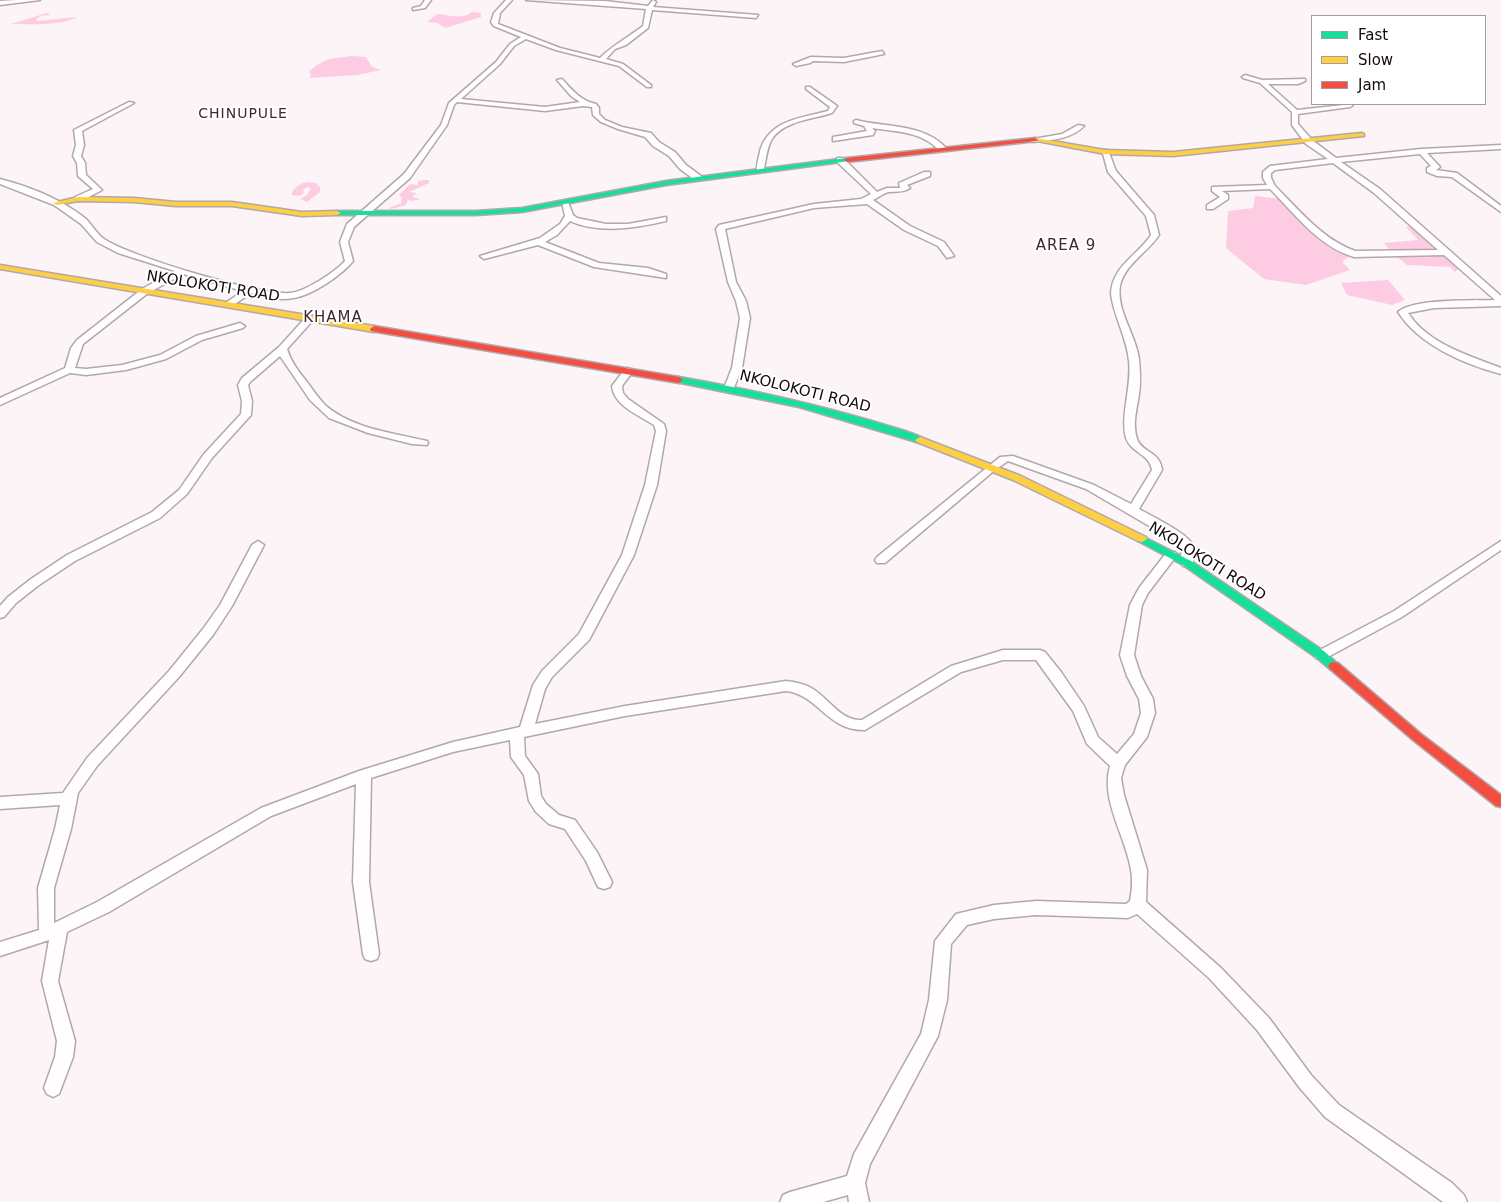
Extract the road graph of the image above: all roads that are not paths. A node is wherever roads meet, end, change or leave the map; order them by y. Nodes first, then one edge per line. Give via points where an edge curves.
1 (37, 0) edge
2 (428, 0) edge
3 (509, 0) edge
4 (529, 0) edge
5 (654, 0) edge
6 (0, 3) edge
7 (650, 8) junction
8 (415, 9) dead end
9 (756, 16) dead end
10 (527, 36) junction
11 (882, 53) dead end
12 (602, 60) junction
13 (796, 64) dead end
14 (1245, 77) dead end
15 (560, 80) dead end
16 (1303, 80) dead end
17 (1262, 82) junction
18 (649, 86) dead end
19 (808, 88) dead end
20 (455, 100) junction
21 (131, 103) dead end
22 (588, 104) junction
23 (1350, 105) dead end
24 (1295, 112) junction
25 (856, 122) dead end
26 (866, 124) junction
27 (1080, 126) dead end
28 (1362, 135) dead end
29 (836, 139) dead end
30 (1032, 140) junction
31 (1308, 142) junction
32 (1501, 148) edge
33 (943, 150) junction
34 (1421, 151) junction
35 (1105, 152) junction
36 (840, 160) junction
37 (1337, 161) junction
38 (760, 169) junction
39 (927, 174) dead end
40 (698, 178) junction
41 (0, 182) edge
42 (1272, 187) junction
43 (876, 195) junction
44 (78, 199) junction
45 (864, 201) junction
46 (58, 203) junction
47 (565, 204) junction
48 (1210, 207) dead end
49 (1501, 210) edge
50 (367, 212) junction
51 (569, 216) junction
52 (663, 219) dead end
53 (537, 242) junction
54 (1447, 252) junction
55 (484, 256) dead end
56 (950, 256) dead end
57 (0, 267) edge
58 (182, 271) junction
59 (663, 276) dead end
60 (250, 290) junction
61 (145, 291) junction
62 (1501, 302) edge
63 (230, 304) junction
64 (310, 318) junction
65 (240, 326) dead end
66 (282, 349) junction
67 (70, 370) junction
68 (628, 371) junction
69 (1501, 371) edge
70 (729, 388) junction
71 (0, 402) edge
72 (423, 443) dead end
73 (992, 467) junction
74 (1133, 510) junction
75 (258, 545) dead end
76 (1501, 545) edge
77 (1171, 555) junction
78 (881, 560) dead end
79 (1187, 564) junction
80 (6, 600) edge
81 (0, 614) edge
82 (1321, 654) junction
83 (521, 732) junction
84 (1118, 764) junction
85 (364, 775) junction
86 (68, 799) junction
87 (1501, 802) edge
88 (0, 803) edge
89 (604, 882) dead end
90 (1138, 905) junction
91 (54, 931) junction
92 (0, 949) edge
93 (371, 954) dead end
94 (53, 1088) dead end
95 (855, 1183) junction
96 (790, 1202) edge
97 (859, 1202) edge
98 (1457, 1202) edge

1 - 6 street
2 - 8 street via 423,7
3 - 10 street via 497,13 495,24
4 - 7 street
5 - 7 street
7 - 9 street
7 - 12 street via 647,26 624,44 613,48
10 - 12 street via 558,49
10 - 20 street via 512,45 498,63
11 - 13 street via 844,60 811,59
12 - 18 street via 623,66
14 - 17 street
15 - 22 street via 573,95
16 - 17 street
17 - 24 street
19 - 38 street via 830,102 834,109 776,130 765,147
20 - 22 street via 545,109
20 - 50 street via 444,125 407,176
21 - 44 street via 78,130 80,146 77,156 82,176 98,190
22 - 40 street via 594,105 596,115 603,121 648,135
23 - 24 street
24 - 31 street via 1294,124
25 - 26 street
26 - 29 street via 870,133
26 - 33 street via 926,136 935,140
27 - 30 street via 1064,136
28 - 31 street
30 - 33 street
30 - 35 street
31 - 35 street via 1174,154
31 - 37 street
32 - 34 street
33 - 36 street
34 - 37 street
34 - 49 street via 1436,167 1430,170 1454,176
35 - 74 street via 1112,172 1150,215 1155,235 1117,280 1116,302 1130,341 1133,363 1134,394 1128,418 1132,441 1157,464 1157,470
36 - 38 street
36 - 43 street
37 - 42 street via 1270,170 1266,178
37 - 54 street
38 - 40 street
39 - 43 street via 902,184 906,188
40 - 47 street
41 - 46 street
42 - 48 street via 1215,189 1225,197
42 - 54 street via 1327,239 1348,252
43 - 45 street
44 - 46 street
44 - 50 street via 232,204 302,214
45 - 56 street via 872,202 916,234 941,244
45 - 70 street via 781,212 720,229 732,282 745,318 737,368
46 - 58 street via 84,222 100,240 121,251
47 - 50 street via 456,214
47 - 51 street
50 - 60 street via 350,226 344,242 349,261 331,277 292,296 279,297
51 - 52 street via 574,220 618,227
51 - 53 street via 563,226
53 - 55 street
53 - 59 street via 597,265
54 - 62 street
57 - 61 street, NKOLOKOTI ROAD
58 - 60 street
58 - 61 street
60 - 63 street
61 - 63 street, NKOLOKOTI ROAD
61 - 67 street via 80,342 75,348
62 - 69 street via 1422,306 1404,312 1407,320 1420,332 1443,347
63 - 64 street, NKOLOKOTI ROAD
64 - 66 street
64 - 68 street, NKOLOKOTI ROAD
65 - 67 street via 199,338 162,357 123,368 86,372
66 - 72 street via 284,360 325,410 379,434
66 - 80 street via 246,380 243,385 246,415 208,456 184,492 156,515 71,558
67 - 71 street
68 - 70 street, NKOLOKOTI ROAD
68 - 83 street via 617,386 618,394 659,424 662,431 651,485 628,555 611,588 584,637 547,674 538,688
70 - 73 street, NKOLOKOTI ROAD via 884,428
73 - 74 street via 1004,459 1014,458 1090,487
73 - 77 street, NKOLOKOTI ROAD via 1064,499
73 - 78 street
74 - 79 street via 1184,541 1188,547
75 - 86 street via 226,606 208,632 174,674 92,762
76 - 82 street via 1398,614
77 - 79 street, NKOLOKOTI ROAD
77 - 84 street via 1136,605 1127,655 1146,699 1148,713 1140,737
79 - 82 street, NKOLOKOTI ROAD
80 - 81 street
82 - 87 street, NKOLOKOTI ROAD via 1417,737
83 - 84 street via 625,711 786,686 809,693 846,724 865,725 956,669 1002,655 1040,655 1078,710 1092,740
83 - 85 street via 453,747
83 - 89 street via 518,756 531,774 534,797 554,820 570,824
84 - 90 street via 1114,778 1139,870
85 - 91 street via 266,812 104,907
85 - 93 street via 361,882
86 - 88 street
86 - 91 street via 46,888 45,908
90 - 95 street via 1128,911 1036,908 962,919 943,941 938,1000 929,1036 861,1161
90 - 98 street via 1236,995 1332,1111 1445,1190
91 - 92 street
91 - 94 street via 50,981 66,1041
95 - 96 street
95 - 97 street

